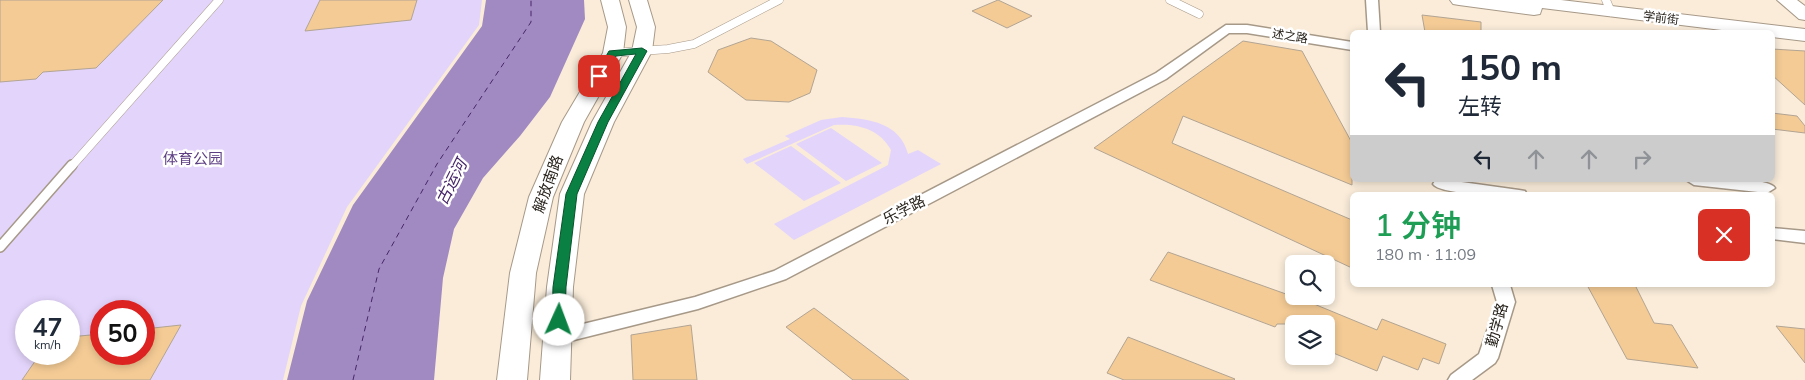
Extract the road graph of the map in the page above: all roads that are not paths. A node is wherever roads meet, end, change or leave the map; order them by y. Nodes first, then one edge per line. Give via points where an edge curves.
1 (219, 0) edge
2 (610, 0) edge
3 (638, 0) edge
4 (779, 0) edge
5 (1170, 0) edge
6 (1372, 0) edge
7 (1459, 0) edge
8 (1517, 0) edge
9 (1786, 0) edge
10 (1609, 6) edge
11 (1199, 14) dead end
12 (1805, 15) edge
13 (1226, 29) joint
14 (1374, 30) edge
15 (1693, 30) edge
16 (1771, 30) edge
17 (1775, 31) edge
18 (1805, 35) edge
19 (1775, 41) edge
20 (1805, 45) edge
21 (1350, 46) edge
22 (642, 51) junction
23 (613, 53) junction
24 (1712, 182) edge
25 (1443, 186) edge
26 (1767, 188) dead end
27 (1494, 192) edge
28 (1775, 233) edge
29 (1805, 238) edge
30 (0, 246) edge
31 (1502, 287) edge
32 (558, 337) junction
33 (512, 380) edge
34 (555, 380) edge
35 (1458, 380) edge

1 - 30 lane
2 - 23 main road, 解放南路 via 617,27
3 - 22 main road, 解放南路 via 646,27
4 - 22 lane via 694,44
5 - 11 lane
6 - 14 street
7 - 15 main road, 学前街
8 - 10 main road, 学前街
9 - 12 main road
10 - 16 main road, 学前街
13 - 21 street, 述之路 via 1247,29
13 - 32 street, 乐学路 via 1161,76 780,275 747,288 646,317
17 - 18 main road, 学前街
19 - 20 main road
22 - 23 lane
22 - 32 main road, 解放南路 via 603,122 572,194 560,287
23 - 33 main road, 解放南路 via 573,122 540,196 523,273
24 - 26 street
25 - 27 street
28 - 29 street
31 - 35 street, 勤学路 via 1506,302 1488,358
32 - 34 main road, 解放南路

